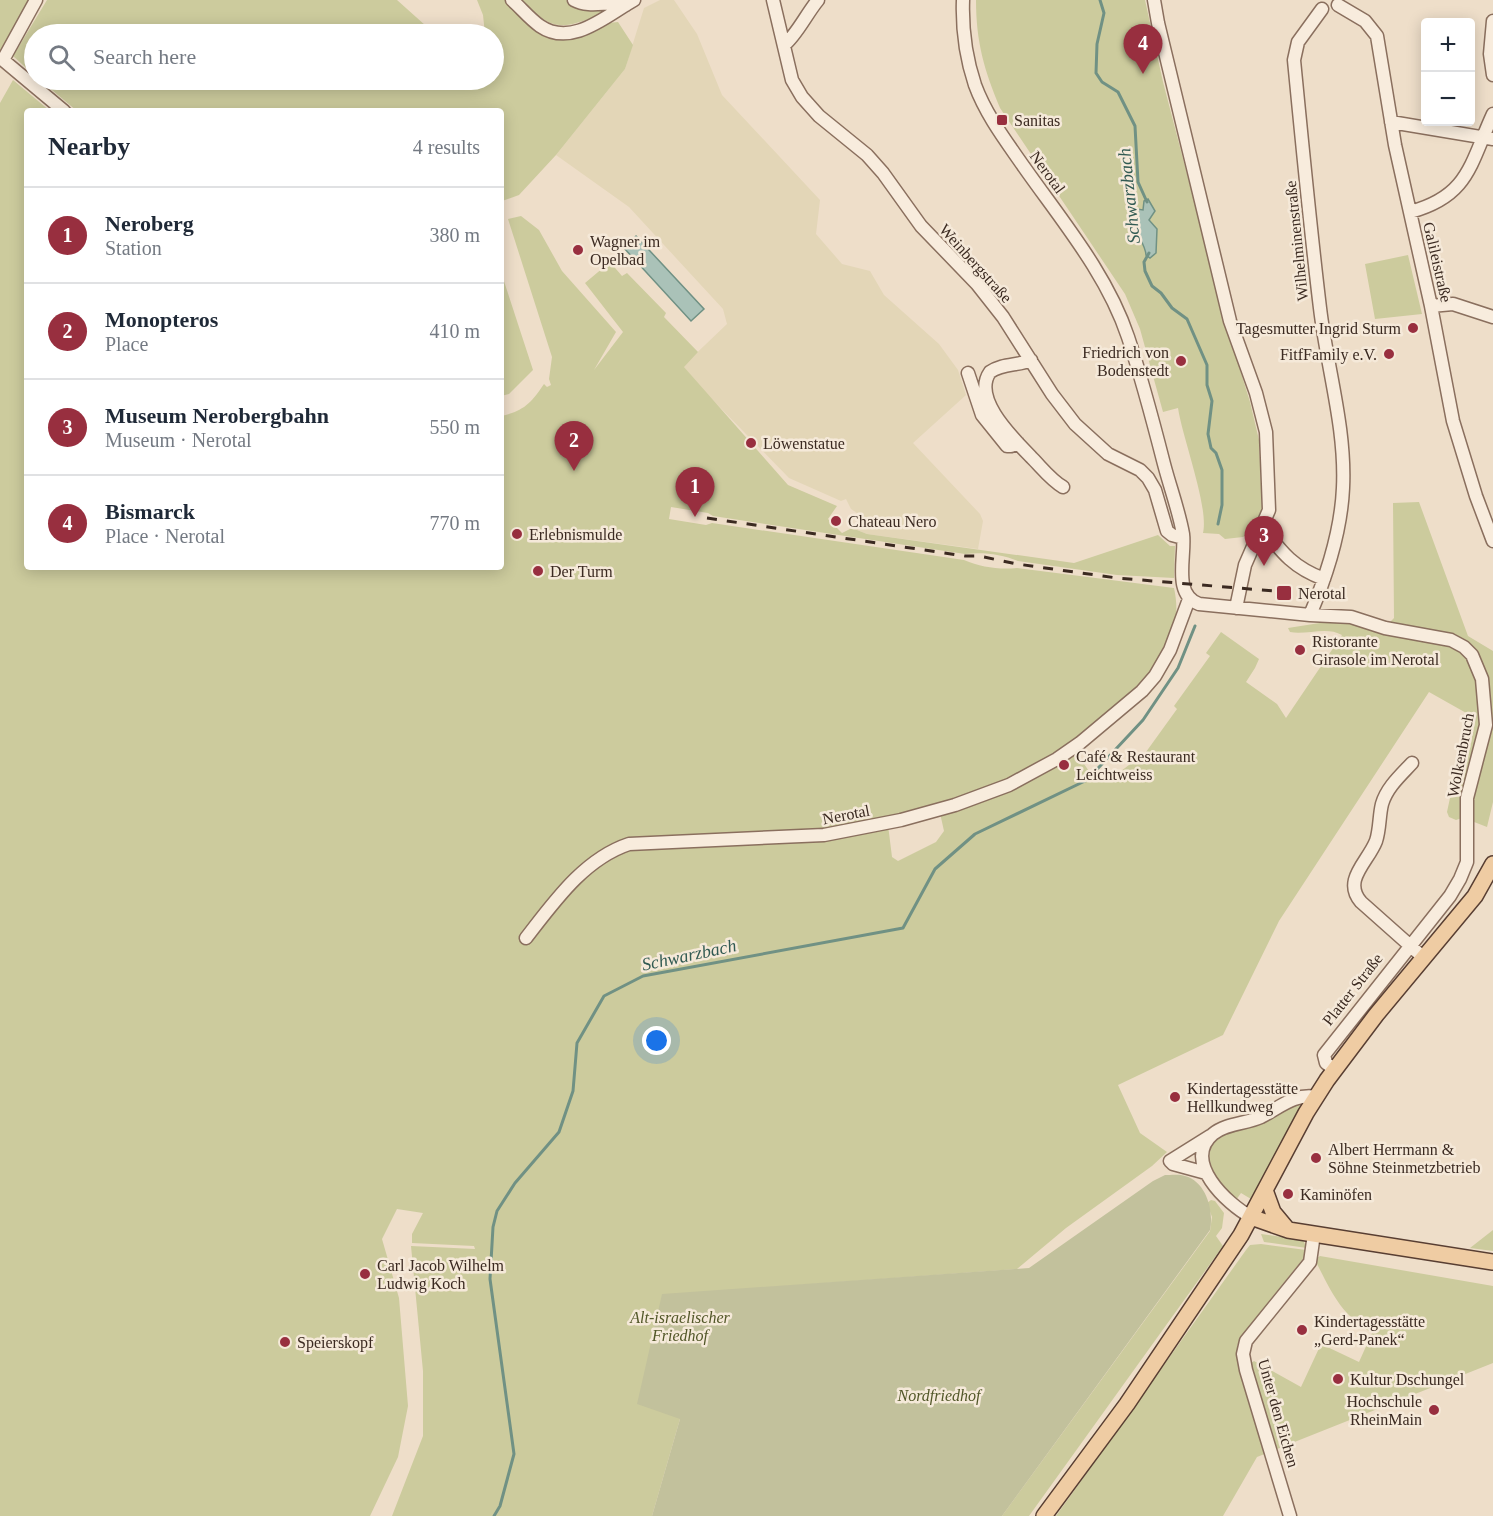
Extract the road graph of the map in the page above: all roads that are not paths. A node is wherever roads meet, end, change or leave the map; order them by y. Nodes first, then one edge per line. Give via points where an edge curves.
1 (36, 0) edge
2 (512, 0) edge
3 (574, 0) edge
4 (773, 0) edge
5 (818, 0) edge
6 (963, 0) edge
7 (1154, 0) edge
8 (630, 2) edge
9 (1338, 2) edge
10 (1320, 5) edge
11 (1493, 21) edge
12 (784, 45) junction
13 (1492, 54) edge
14 (1493, 75) edge
15 (24, 78) edge
16 (39, 90) edge
17 (60, 108) edge
18 (1493, 114) edge
19 (1391, 122) junction
20 (1488, 138) edge
21 (1410, 212) junction
22 (1431, 306) junction
23 (1493, 317) edge
24 (1031, 360) junction
25 (968, 373) dead end
26 (1017, 443) junction
27 (1063, 487) dead end
28 (1263, 528) junction
29 (1183, 538) junction
30 (1493, 541) edge
31 (1324, 579) junction
32 (1189, 599) junction
33 (1236, 608) junction
34 (1310, 615) junction
35 (1412, 763) dead end
36 (1493, 864) edge
37 (526, 938) dead end
38 (1409, 946) junction
39 (1424, 958) junction
40 (1334, 1070) junction
41 (1316, 1097) junction
42 (1214, 1134) junction
43 (1206, 1173) junction
44 (1264, 1190) junction
45 (1251, 1217) junction
46 (1288, 1230) junction
47 (1314, 1234) junction
48 (1493, 1262) edge
49 (1044, 1516) edge
50 (1290, 1516) edge

1 - 15 street via 3,60
2 - 8 street via 540,26 557,33 576,32
3 - 8 street via 587,4
4 - 12 street, Weinbergstraße
5 - 12 street
6 - 29 street, Nerotal via 966,49 981,100 1084,251 1119,312 1138,368
7 - 28 street via 1230,321 1263,417 1270,500
9 - 10 street via 1329,11
9 - 19 street, Galileistraße via 1376,33
10 - 31 street, Wilhelminenstraße via 1298,42 1294,60 1320,310 1342,458 1342,506
11 - 13 street
12 - 24 street, Weinbergstraße via 792,80 802,97 883,173 921,226 991,302
13 - 14 street
16 - 17 street
18 - 20 street
19 - 20 street
19 - 21 street, Galileistraße
20 - 21 street via 1455,190 1435,204
21 - 22 street, Galileistraße
22 - 23 street via 1453,304
22 - 30 street, Galileistraße via 1457,435
24 - 26 street via 999,367 987,377 990,406
24 - 29 street, Weinbergstraße via 1075,424 1108,454 1148,478 1166,530
25 - 26 street via 986,422 1007,446
26 - 27 street
28 - 31 street via 1291,562
28 - 33 street via 1245,565
29 - 32 street, Nerotal via 1183,588
31 - 34 street, Wilhelminenstraße
32 - 33 street via 1199,604
32 - 37 street, Nerotal via 1166,657 1142,691 1080,743 1009,785 955,805 824,836 629,844 603,855 590,866
33 - 34 street, Wolkenbruch
34 - 38 street, Wolkenbruch via 1343,616 1458,643 1476,662 1484,687 1486,725 1467,798 1464,871 1450,896
35 - 38 street via 1385,797 1376,842 1356,874 1354,886 1361,902
36 - 39 main road via 1475,896
38 - 39 street
38 - 40 street, Platter Straße via 1324,1055
39 - 40 main road
40 - 41 main road
41 - 42 street via 1298,1097
41 - 44 main road
42 - 43 street via 1204,1153
42 - 43 street via 1170,1161
43 - 45 street via 1229,1201
44 - 45 main road
44 - 46 main road via 1273,1212
45 - 46 main road
45 - 49 main road via 1127,1404
46 - 47 main road
47 - 48 main road
47 - 50 street, Unter den Eichen via 1311,1262 1250,1334 1244,1350 1246,1370

